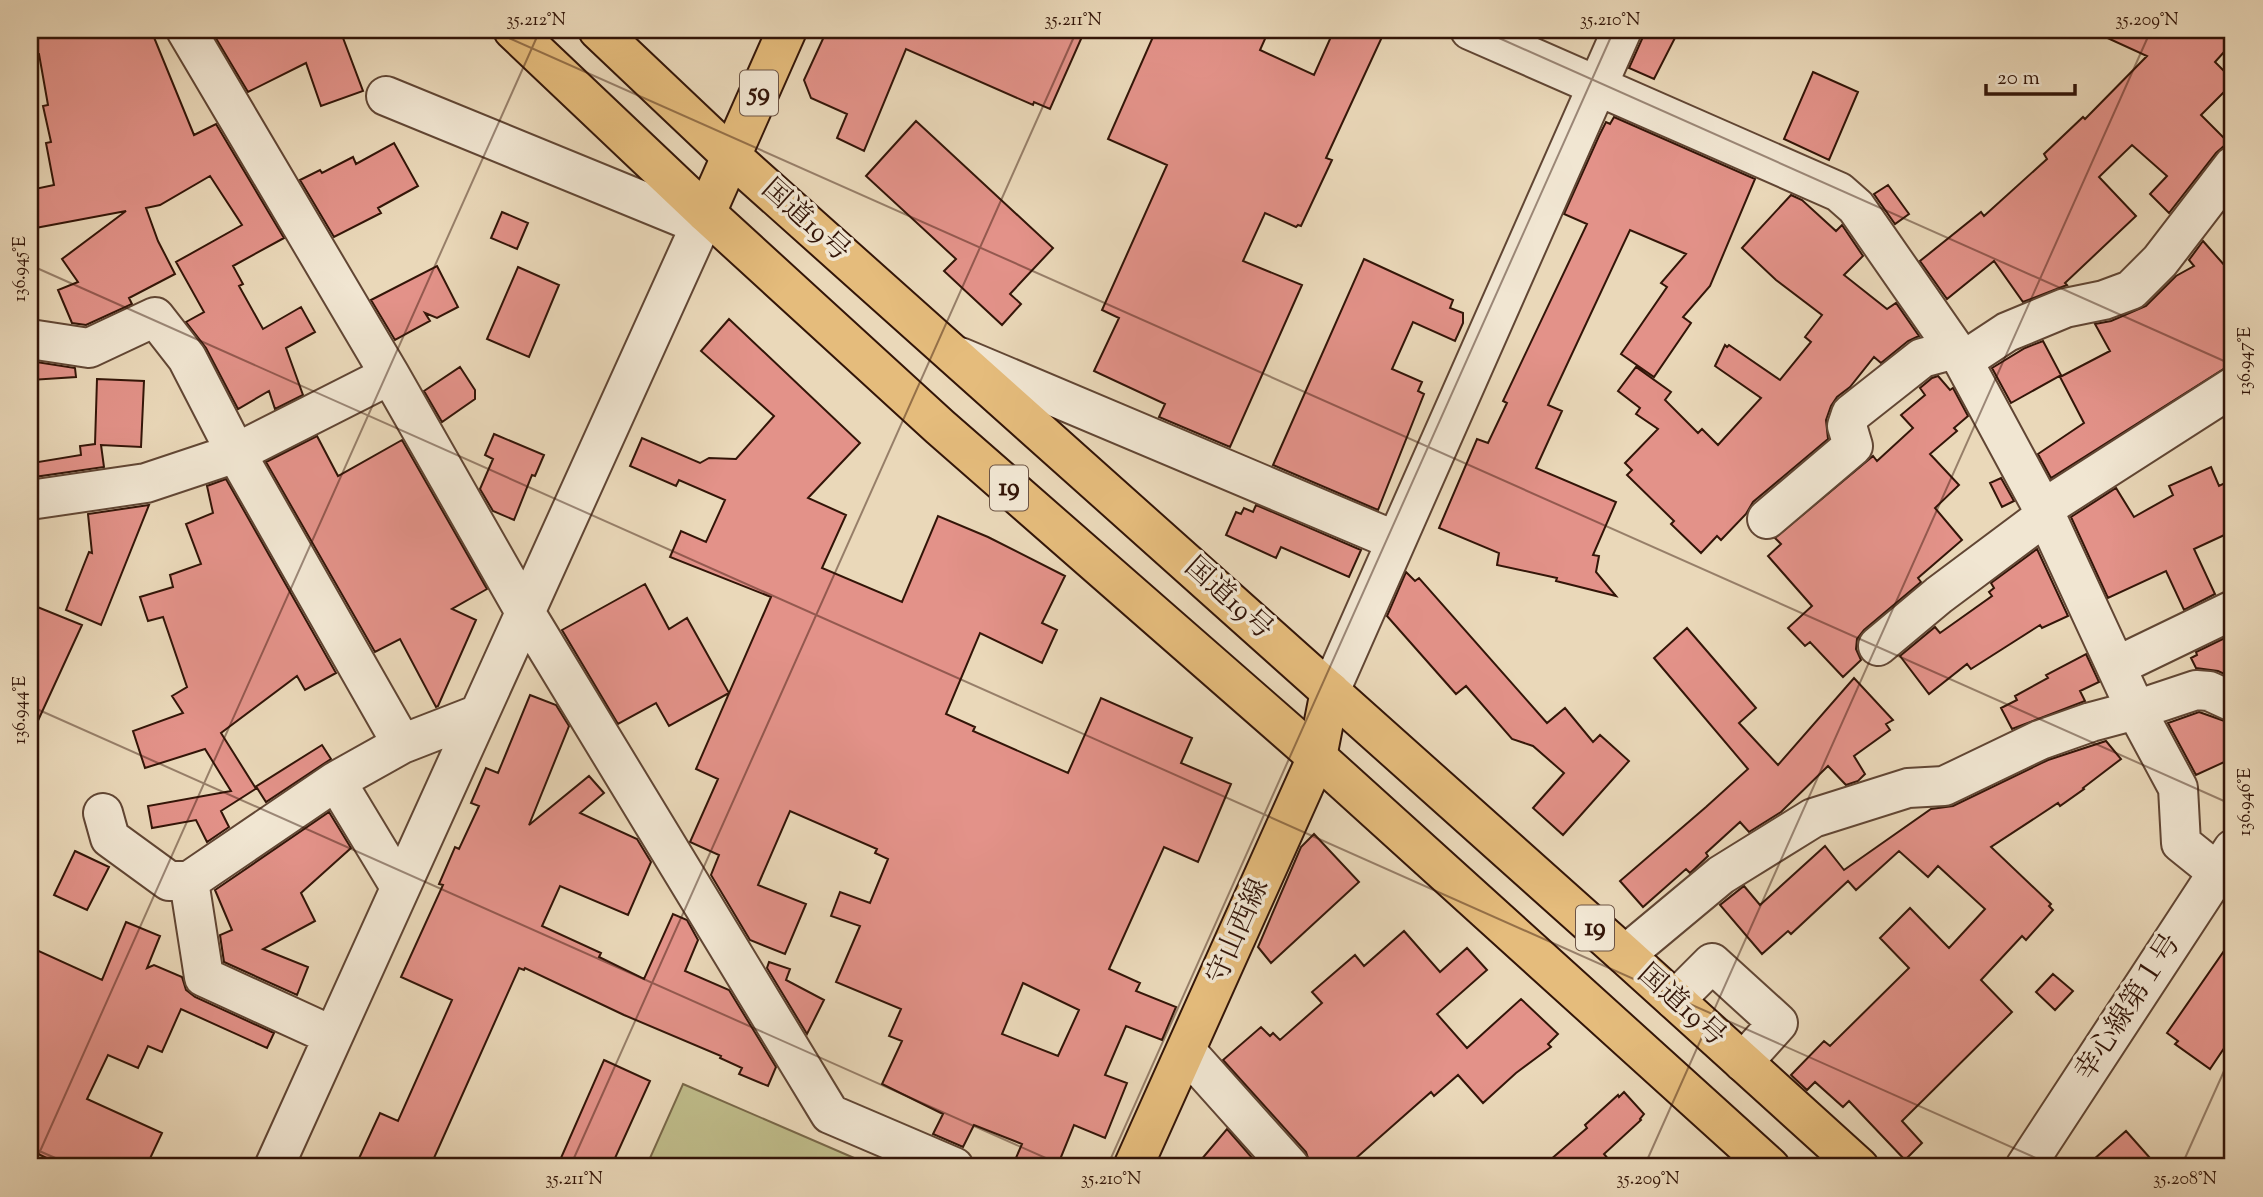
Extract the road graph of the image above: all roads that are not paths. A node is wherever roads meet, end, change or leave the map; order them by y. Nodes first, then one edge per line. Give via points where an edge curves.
1 (186, 30) edge
2 (513, 30) edge
3 (598, 30) edge
4 (787, 30) edge
5 (1470, 30) edge
6 (1622, 30) edge
7 (1597, 86) junction
8 (386, 96) dead end
9 (731, 156) junction
10 (2233, 166) edge
11 (704, 219) junction
12 (30, 339) edge
13 (1959, 355) junction
14 (957, 356) junction
15 (390, 375) junction
16 (2233, 387) edge
17 (236, 453) junction
18 (30, 500) edge
19 (2044, 512) junction
20 (1767, 519) dead end
21 (1396, 541) junction
22 (2233, 610) edge
23 (525, 612) junction
24 (1878, 646) dead end
25 (2117, 666) junction
26 (1330, 691) junction
27 (2233, 702) edge
28 (2136, 710) junction
29 (479, 714) junction
30 (402, 744) junction
31 (1317, 757) junction
32 (336, 781) junction
33 (103, 813) dead end
34 (2229, 856) edge
35 (189, 881) junction
36 (400, 887) junction
37 (1625, 955) junction
38 (1675, 1000) junction
39 (333, 1036) junction
40 (1186, 1051) junction
41 (1743, 1062) junction
42 (274, 1167) edge
43 (954, 1167) edge
44 (1133, 1167) edge
45 (1290, 1167) edge
46 (1770, 1167) edge
47 (1859, 1167) edge
48 (2025, 1167) edge

1 - 15 street
2 - 11 main road, 19
3 - 9 main road, 国道19号 / 19
4 - 9 main road, 59
5 - 7 street
6 - 7 street
7 - 13 street via 1839,192 1856,207
7 - 21 street
8 - 11 street
9 - 11 main road, 59
9 - 14 main road, 国道19号 / 19
10 - 13 street via 2160,261 2131,290 2065,308
11 - 23 street
11 - 31 main road, 19
12 - 17 street via 89,348 155,317 187,358
13 - 19 street
13 - 20 street via 1922,358 1851,414 1847,426 1853,446
14 - 21 street
14 - 26 main road, 国道19号 / 19
15 - 17 street
15 - 23 street
16 - 19 street
17 - 18 street via 146,483
17 - 30 street
19 - 24 street
19 - 25 street
21 - 26 street
22 - 25 street
23 - 29 street
23 - 43 street via 830,1114
25 - 28 street
26 - 31 main road, 守山西線
26 - 37 main road, 国道19号 / 19
27 - 28 street via 2196,690
28 - 34 street via 2178,788 2181,844
28 - 37 street via 2040,740 1944,786 1908,788 1813,818 1721,875
29 - 30 street
29 - 36 street
30 - 32 street
31 - 40 main road, 守山西線
31 - 46 main road, 19
32 - 35 street
32 - 36 street
33 - 35 street via 110,838 169,881
34 - 48 street, 幸心線第１号
35 - 39 street via 204,977
36 - 39 street
37 - 38 main road, 国道19号 / 19
38 - 41 main road, 国道19号 / 19
38 - 41 street via 1712,963 1778,1023
39 - 42 street
40 - 44 main road, 守山西線
40 - 45 street
41 - 47 main road, 国道19号 / 19

